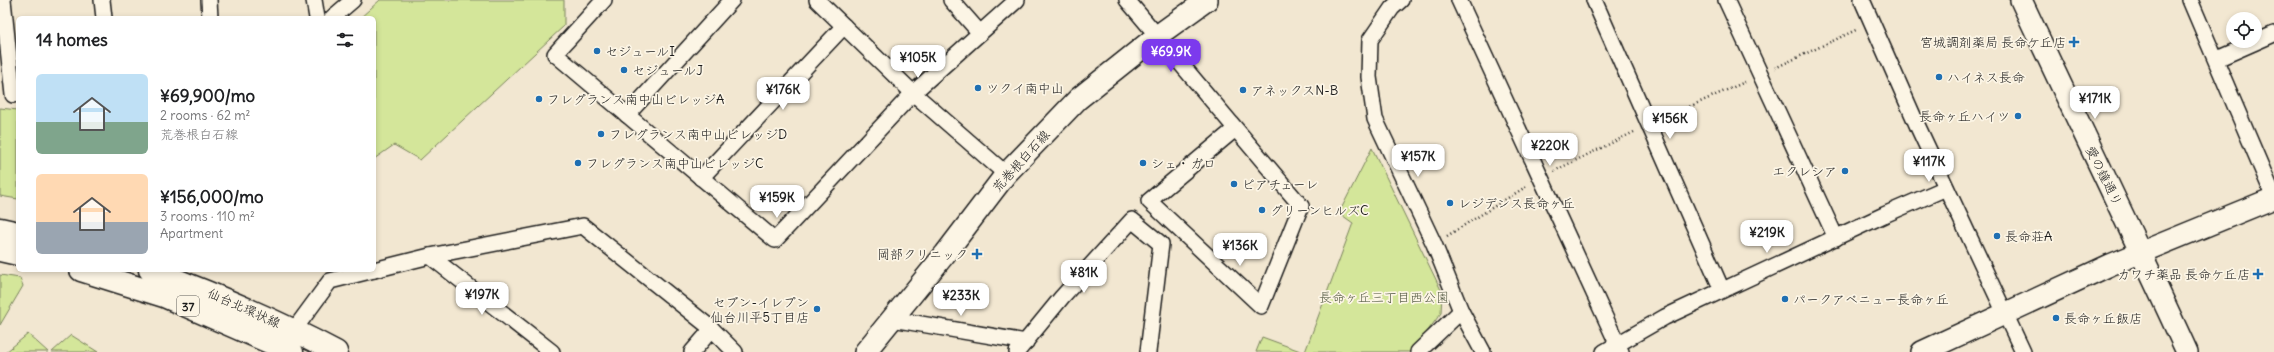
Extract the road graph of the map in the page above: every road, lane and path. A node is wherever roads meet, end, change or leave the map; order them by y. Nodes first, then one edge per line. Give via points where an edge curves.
1 (3, 0) edge
2 (102, 0) edge
3 (209, 0) edge
4 (314, 0) edge
5 (353, 0) edge
6 (604, 0) edge
7 (732, 0) edge
8 (817, 0) edge
9 (951, 0) edge
10 (1017, 0) edge
11 (1127, 0) edge
12 (1207, 0) edge
13 (1401, 0) edge
14 (1459, 0) edge
15 (1594, 0) edge
16 (1726, 0) edge
17 (1862, 0) edge
18 (2021, 0) edge
19 (2190, 0) edge
20 (104, 16) edge
21 (210, 16) edge
22 (317, 16) edge
23 (334, 16) edge
24 (844, 26) junction
25 (980, 33) junction
26 (2274, 34) edge
27 (1157, 36) junction
28 (2217, 59) junction
29 (913, 93) junction
30 (10, 94) edge
31 (627, 115) junction
32 (1235, 129) junction
33 (1006, 174) junction
34 (702, 178) junction
35 (1946, 188) junction
36 (2274, 198) edge
37 (0, 229) edge
38 (16, 233) edge
39 (1836, 238) junction
40 (0, 250) edge
41 (2141, 253) junction
42 (16, 254) edge
43 (430, 256) junction
44 (376, 270) edge
45 (87, 272) edge
46 (155, 272) edge
47 (366, 272) edge
48 (1722, 290) junction
49 (1461, 311) junction
50 (2004, 314) junction
51 (892, 319) junction
52 (712, 329) junction
53 (294, 330) junction
54 (1022, 347) edge
55 (1619, 348) edge
56 (279, 349) edge
57 (336, 352) edge
58 (552, 352) edge
59 (692, 352) edge
60 (735, 352) edge
61 (865, 352) edge
62 (1148, 352) edge
63 (1418, 352) edge
64 (1483, 352) edge
65 (1604, 352) edge
66 (1922, 352) edge
67 (2023, 352) edge
68 (2187, 352) edge

1 - 30 street
2 - 20 street
3 - 21 street
4 - 22 street
5 - 23 street
6 - 31 street via 555,54
7 - 31 street
8 - 24 street
9 - 25 street
10 - 25 street
11 - 27 street
12 - 27 street, 荒巻根白石線
13 - 49 street via 1392,8 1370,40 1370,77 1375,119 1434,244
14 - 55 street
15 - 48 street
16 - 39 street
17 - 35 street
18 - 41 street, 愛の鐘通り
19 - 28 street
24 - 29 street
24 - 34 street
25 - 29 street
26 - 28 street
27 - 32 street
27 - 33 street, 荒巻根白石線 via 1078,99
28 - 36 street
29 - 33 street
29 - 34 street via 775,240
31 - 34 street
32 - 32 street via 1301,206 1261,306 1149,201
33 - 51 street, 荒巻根白石線
35 - 39 street
35 - 50 street
36 - 41 street via 2162,242
37 - 38 main road
39 - 48 street
40 - 42 main road
41 - 50 street via 2110,264
41 - 68 street, 愛の鐘通り
43 - 44 street
43 - 52 street via 584,226
43 - 58 street
45 - 56 main road, 仙台北環状線 / 37 via 164,296
46 - 53 main road, 仙台北環状線 / 37 via 220,296
47 - 53 street via 330,281
48 - 55 street via 1665,317
49 - 63 street
49 - 64 street
50 - 66 street
50 - 67 street
51 - 54 street
51 - 61 street, 荒巻根白石線
52 - 59 street
52 - 60 street
53 - 57 main road, 仙台北環状線 / 37
54 - 62 street via 1062,297 1132,220 1160,244
55 - 65 street

